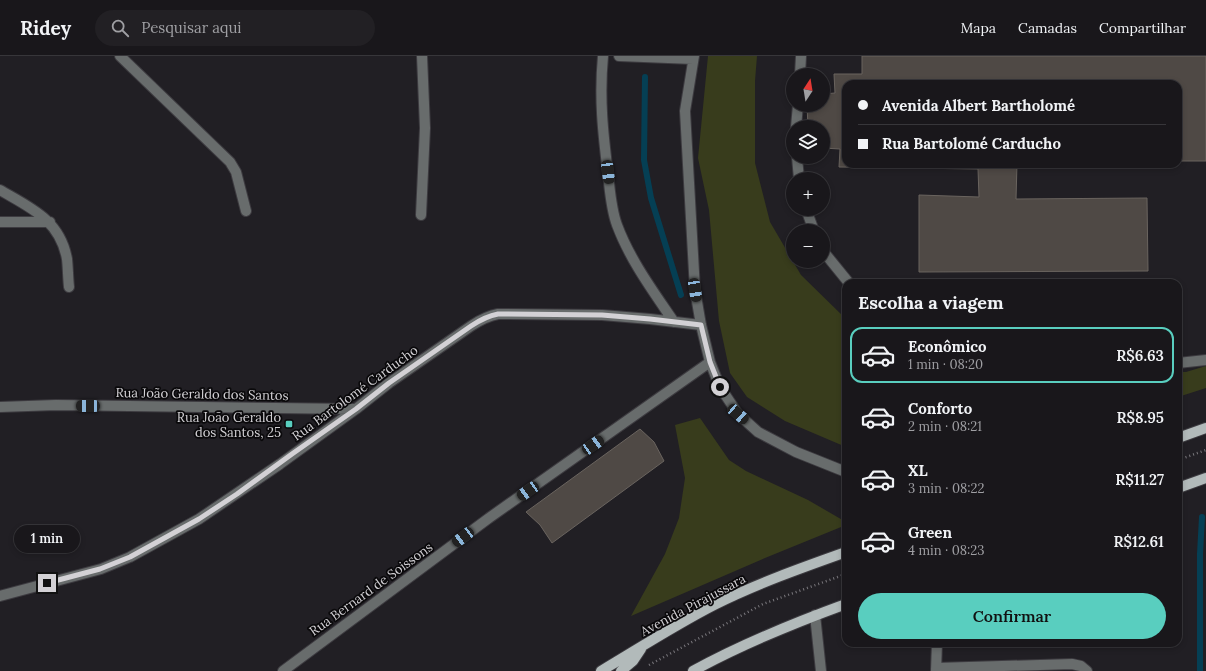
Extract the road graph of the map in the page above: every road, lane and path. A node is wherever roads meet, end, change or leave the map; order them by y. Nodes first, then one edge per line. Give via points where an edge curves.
1 (120, 56) edge
2 (422, 56) edge
3 (603, 56) edge
4 (619, 56) edge
5 (801, 56) edge
6 (668, 57) edge
7 (693, 57) edge
8 (800, 68) edge
9 (0, 190) edge
10 (246, 211) dead end
11 (421, 215) dead end
12 (0, 222) edge
13 (50, 222) junction
14 (830, 260) edge
15 (846, 279) edge
16 (69, 287) dead end
17 (674, 322) junction
18 (701, 325) junction
19 (1206, 360) edge
20 (710, 362) junction
21 (1182, 363) edge
22 (0, 407) edge
23 (356, 409) junction
24 (1206, 428) edge
25 (1182, 437) edge
26 (1206, 450) edge
27 (1182, 459) edge
28 (842, 470) edge
29 (1206, 478) edge
30 (1182, 487) edge
31 (842, 553) edge
32 (842, 575) edge
33 (0, 596) edge
34 (842, 605) edge
35 (816, 615) junction
36 (644, 646) junction
37 (937, 647) edge
38 (645, 667) dead end
39 (936, 670) edge
40 (283, 671) edge
41 (601, 671) edge
42 (621, 671) edge
43 (693, 671) edge
44 (820, 671) edge
45 (1087, 671) edge

1 - 10 street via 230,162 236,172
2 - 11 street via 425,128
3 - 17 street via 601,109 611,203 616,223 640,269
4 - 6 street
5 - 8 street
6 - 7 street
7 - 18 street via 685,111 695,290
9 - 13 street
12 - 13 street
13 - 16 street via 64,247
14 - 15 street
17 - 18 street, Rua Bartolomé Carducho
17 - 23 street, Rua Bartolomé Carducho via 602,315 489,316 480,319
18 - 20 street
19 - 21 street
20 - 28 street via 720,387 738,414 758,432 796,452
20 - 40 street, Rua Bernard de Soissons via 489,518
22 - 23 street, Rua João Geraldo dos Santos via 56,405
23 - 33 street, Rua Bartolomé Carducho via 199,519 130,557 100,569
24 - 25 main road
26 - 27 path
29 - 30 main road
31 - 36 main road, Avenida Pirajussara via 760,584 714,605
32 - 38 path via 763,604
34 - 35 main road
35 - 43 main road via 734,650
35 - 44 street
36 - 41 main road, Avenida Pirajussara
36 - 42 main road via 633,661
37 - 39 street
39 - 45 street via 1072,664

